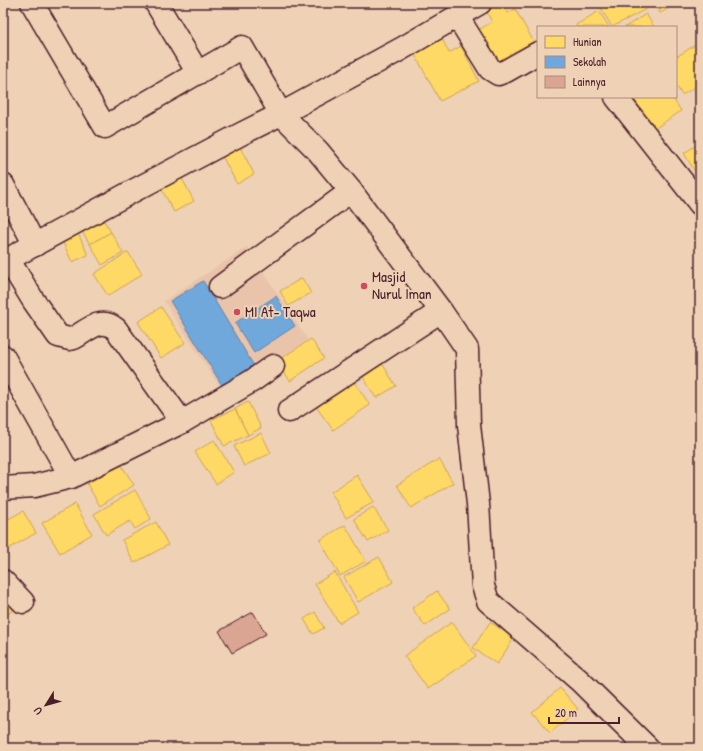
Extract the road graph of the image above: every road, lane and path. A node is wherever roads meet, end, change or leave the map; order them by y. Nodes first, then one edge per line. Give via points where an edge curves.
1 (32, 3) edge
2 (156, 3) edge
3 (480, 3) edge
4 (457, 16) junction
5 (537, 54) edge
6 (198, 73) junction
7 (617, 98) edge
8 (281, 114) junction
9 (3, 185) edge
10 (351, 191) junction
11 (700, 204) edge
12 (8, 208) edge
13 (35, 245) junction
14 (6, 261) edge
15 (220, 287) dead end
16 (441, 311) junction
17 (3, 356) edge
18 (273, 366) dead end
19 (289, 411) dead end
20 (182, 422) junction
21 (70, 477) junction
22 (3, 488) edge
23 (3, 581) edge
24 (23, 602) dead end
25 (648, 748) edge

1 - 6 street via 105,127
2 - 6 street
3 - 4 street
4 - 5 street via 490,69 498,74
4 - 8 street
6 - 8 street via 242,47
7 - 11 street
8 - 10 street via 318,151
8 - 13 street via 133,190
9 - 12 street
10 - 15 street
10 - 16 street
12 - 13 street
13 - 14 street
14 - 20 street via 58,336 74,338 101,323 116,329
16 - 19 street
16 - 25 street via 468,349 469,425 478,504 483,586 488,601 580,681
17 - 21 street
18 - 20 street
20 - 21 street
21 - 22 street via 34,486
23 - 24 street

